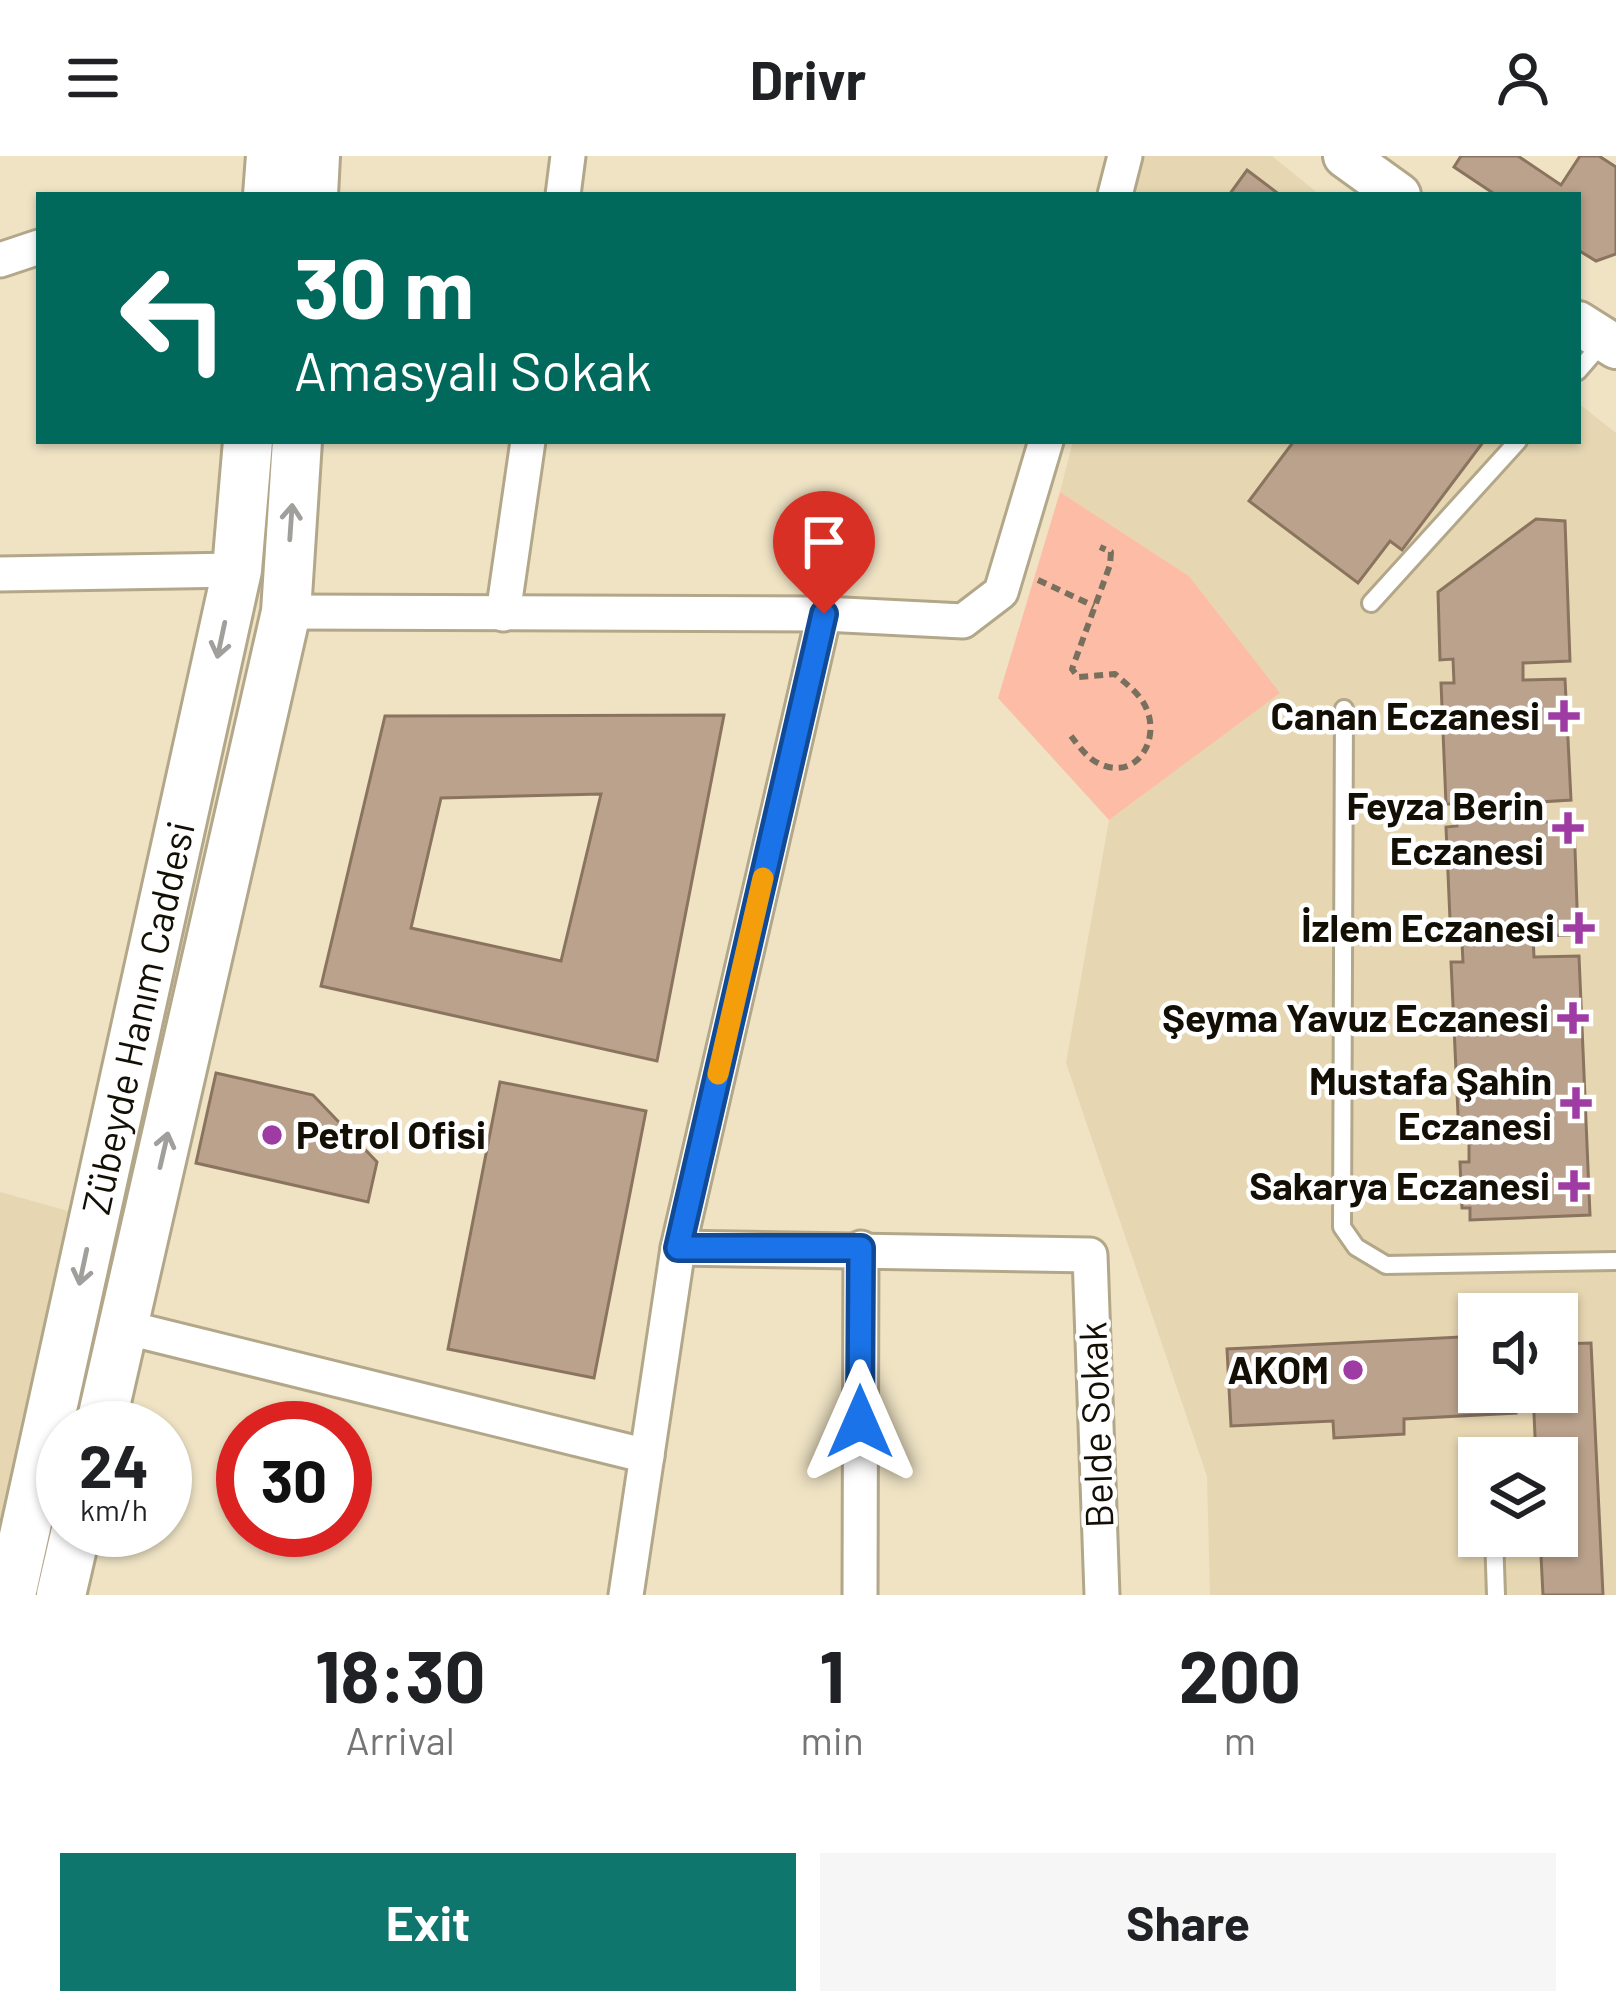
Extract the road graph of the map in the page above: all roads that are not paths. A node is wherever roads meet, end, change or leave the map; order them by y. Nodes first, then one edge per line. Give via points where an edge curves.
1 (271, 156) edge
2 (315, 156) edge
3 (568, 156) edge
4 (1125, 156) edge
5 (1345, 156) edge
6 (268, 192) edge
7 (313, 192) edge
8 (562, 192) edge
9 (1116, 192) edge
10 (1395, 192) edge
11 (36, 248) edge
12 (0, 260) edge
13 (248, 444) edge
14 (297, 444) edge
15 (528, 444) edge
16 (1045, 444) edge
17 (1516, 444) edge
18 (237, 570) junction
19 (0, 574) edge
20 (1371, 603) dead end
21 (286, 612) junction
22 (503, 614) junction
23 (824, 614) junction
24 (1343, 709) dead end
25 (678, 1248) junction
26 (861, 1248) junction
27 (1616, 1261) edge
28 (124, 1327) junction
29 (106, 1401) edge
30 (647, 1456) junction
31 (70, 1557) edge
32 (1494, 1557) edge
33 (11, 1595) edge
34 (61, 1595) edge
35 (626, 1595) edge
36 (860, 1595) edge
37 (1102, 1595) edge
38 (1496, 1595) edge

1 - 6 main road
2 - 7 main road
3 - 8 street
4 - 9 street
5 - 10 street
11 - 12 street
13 - 18 main road, Zübeyde Hanım Caddesi
21 -> 14 main road, Zübeyde Hanım Caddesi
15 - 22 street
16 - 23 street via 1001,592 963,621
17 - 20 lane
18 - 19 street
18 -> 33 main road, Zübeyde Hanım Caddesi
21 - 22 street
28 -> 21 main road, Zübeyde Hanım Caddesi
22 - 23 street
23 - 25 street
24 - 27 lane via 1342,1227 1386,1265
25 - 26 street
25 - 30 street
26 - 36 street
26 - 37 street, Belde Sokak via 1090,1255
28 - 29 main road, Zübeyde Hanım Caddesi
28 - 30 street
30 - 35 street
31 - 34 main road
32 - 38 lane

